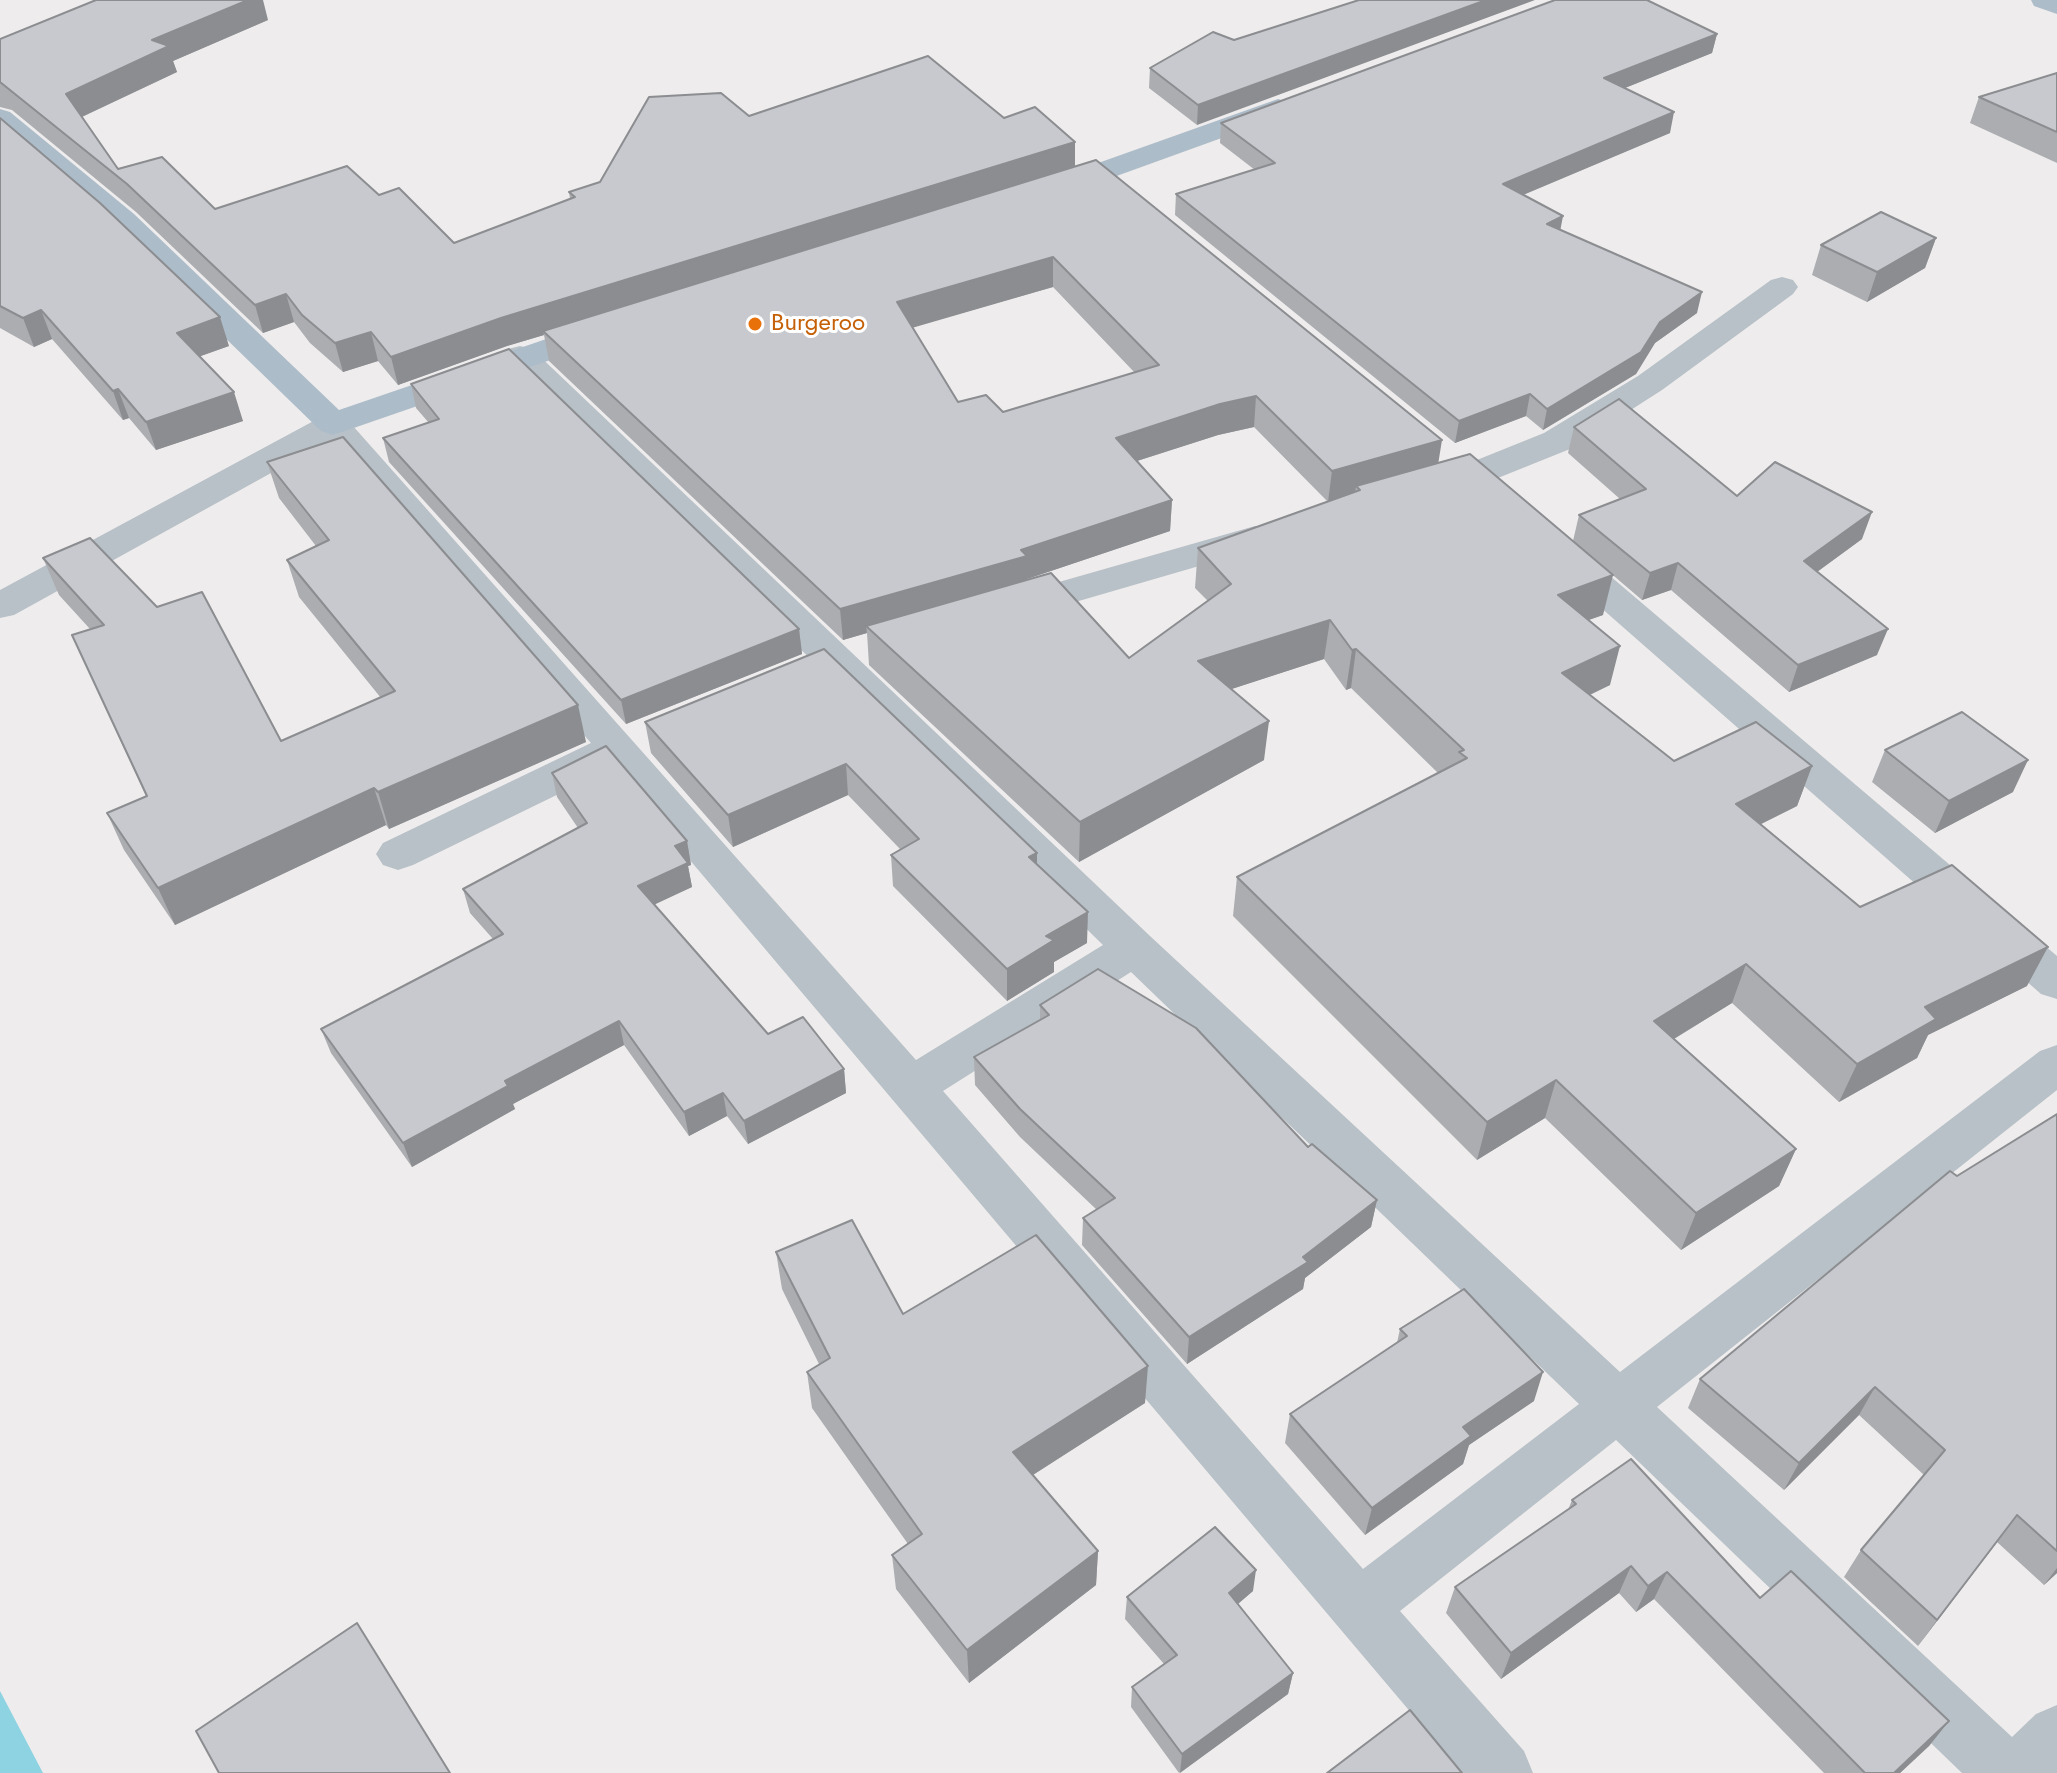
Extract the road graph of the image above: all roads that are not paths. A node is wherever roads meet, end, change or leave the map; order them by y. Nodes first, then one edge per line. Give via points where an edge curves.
1 (2044, 0) edge
2 (2057, 6) edge
3 (1306, 98) edge
4 (0, 118) edge
5 (1027, 198) edge
6 (1782, 287) dead end
7 (625, 324) edge
8 (520, 356) junction
9 (333, 424) junction
10 (1434, 446) edge
11 (1470, 476) junction
12 (1395, 497) edge
13 (1290, 528) edge
14 (0, 606) edge
15 (973, 619) edge
16 (852, 654) junction
17 (793, 676) edge
18 (640, 738) junction
19 (398, 854) dead end
20 (1134, 948) junction
21 (2057, 982) edge
22 (2057, 1064) edge
23 (911, 1087) junction
24 (1617, 1405) junction
25 (1359, 1607) junction
26 (2057, 1735) edge
27 (1502, 1773) edge
28 (2006, 1773) edge
29 (2020, 1773) edge

1 - 2 main road
3 - 5 main road via 1114,184
4 - 9 main road via 123,221
6 - 11 street via 1650,383 1557,441
7 - 8 main road
8 - 9 main road
8 - 16 street
9 - 14 street
9 - 18 street
10 - 11 street
11 - 12 street
11 - 21 street
13 - 15 street
16 - 17 street
16 - 20 street
18 - 19 street
18 - 23 street
20 - 23 street
20 - 24 street
22 - 24 street
23 - 25 street
24 - 25 street
24 - 28 street
25 - 27 street
26 - 29 street

